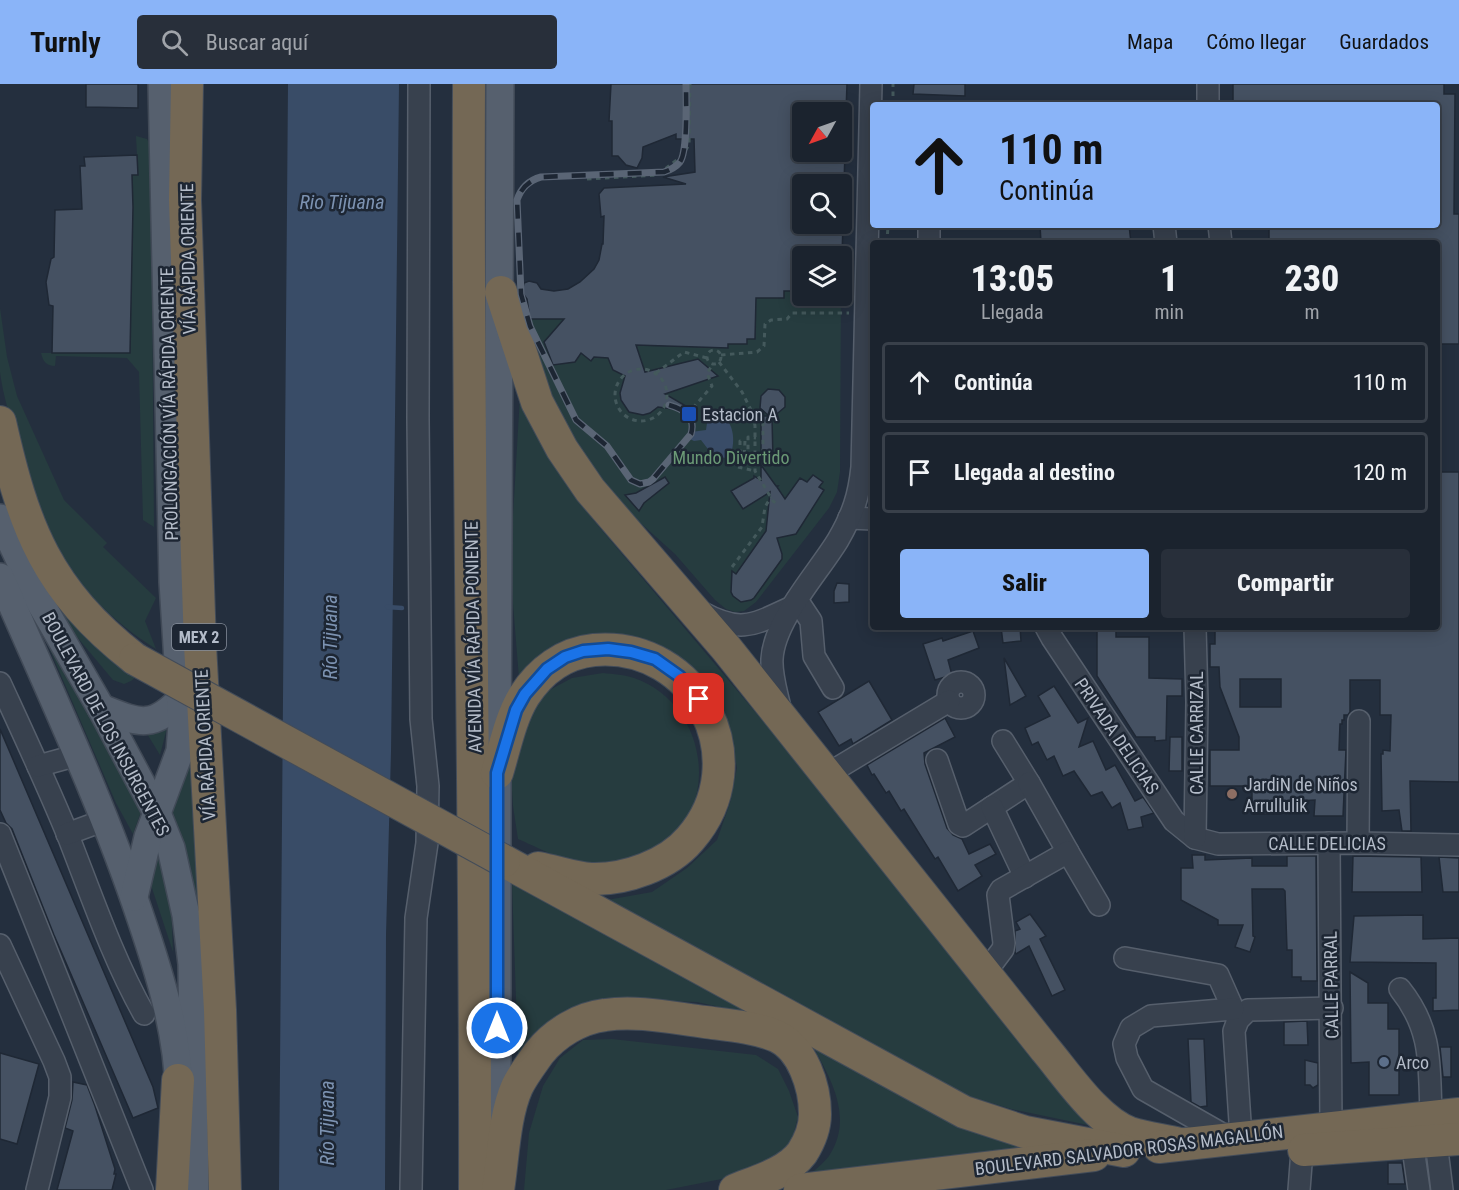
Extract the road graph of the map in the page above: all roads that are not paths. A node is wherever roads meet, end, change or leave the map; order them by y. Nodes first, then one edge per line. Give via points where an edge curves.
1 (162, 84) edge
2 (174, 84) edge
3 (187, 84) edge
4 (419, 84) edge
5 (470, 84) edge
6 (501, 84) edge
7 (871, 84) edge
8 (1209, 84) edge
9 (871, 102) edge
10 (1208, 102) edge
11 (870, 181) edge
12 (185, 200) junction
13 (501, 292) junction
14 (868, 381) edge
15 (0, 422) edge
16 (0, 518) edge
17 (849, 518) junction
18 (870, 519) edge
19 (0, 577) edge
20 (795, 604) junction
21 (17, 608) edge
22 (694, 608) junction
23 (1048, 630) edge
24 (1195, 630) edge
25 (0, 683) edge
26 (833, 688) dead end
27 (182, 698) junction
28 (949, 701) dead end
29 (101, 708) junction
30 (783, 721) junction
31 (1359, 721) dead end
32 (1003, 741) dead end
33 (78, 755) junction
34 (938, 760) dead end
35 (38, 766) junction
36 (497, 773) junction
37 (826, 775) junction
38 (1029, 783) junction
39 (992, 807) junction
40 (158, 813) junction
41 (105, 820) junction
42 (0, 834) edge
43 (67, 834) junction
44 (1195, 838) junction
45 (1329, 843) junction
46 (1358, 843) junction
47 (1459, 845) edge
48 (1068, 852) junction
49 (504, 861) junction
50 (1025, 877) junction
51 (134, 897) junction
52 (1099, 905) dead end
53 (0, 945) edge
54 (1125, 958) dead end
55 (5, 965) edge
56 (985, 973) junction
57 (1400, 989) dead end
58 (1332, 1008) junction
59 (144, 1014) dead end
60 (1235, 1015) junction
61 (178, 1080) junction
62 (1331, 1126) junction
63 (1443, 1133) edge
64 (1235, 1138) junction
65 (1180, 1144) junction
66 (1124, 1151) junction
67 (1302, 1151) junction
68 (140, 1188) edge
69 (1459, 1189) edge
70 (37, 1190) edge
71 (172, 1190) edge
72 (180, 1190) edge
73 (195, 1190) edge
74 (225, 1190) edge
75 (411, 1190) edge
76 (475, 1190) edge
77 (498, 1190) edge
78 (735, 1190) edge
79 (800, 1190) edge
80 (967, 1190) edge
81 (1299, 1190) edge
82 (1419, 1190) edge
83 (1442, 1190) edge

1 - 27 main road, PROLONGACIÓN VÍA RÁPIDA ORIENTE via 173,582
2 - 12 highway via 174,163
3 - 12 highway, VÍA RÁPIDA ORIENTE / MEX 2
4 - 75 street via 421,720 428,786 427,843 416,918
5 - 76 highway, AVENIDA VÍA RÁPIDA PONIENTE
6 - 13 main road, AVENIDA VÍA RÁPIDA PONIENTE
7 - 9 street
8 - 10 street
11 - 14 street via 865,312
12 - 74 highway, VÍA RÁPIDA ORIENTE / MEX 2
13 - 22 highway via 537,402 562,449 590,490
13 - 36 main road, AVENIDA VÍA RÁPIDA PONIENTE
14 - 17 street via 858,496
15 - 49 highway, bridge via 9,465 39,548 76,605 105,635 135,659
16 - 21 main road, BOULEVARD DE LOS INSURGENTES
17 - 18 street
17 - 20 street
19 - 21 main road, BOULEVARD DE LOS INSURGENTES
20 - 22 street via 756,623 734,626
20 - 26 street via 811,621 814,656
20 - 30 street via 776,642 772,660
21 - 29 main road, BOULEVARD DE LOS INSURGENTES
21 - 33 main road, BOULEVARD DE LOS INSURGENTES
22 - 30 highway
23 - 44 street, PRIVADA DELICIAS via 1174,821
24 - 44 street, CALLE CARRIZAL
25 - 35 street
27 - 29 main road via 168,712 147,721
27 - 40 main road, PROLONGACIÓN VÍA RÁPIDA ORIENTE via 180,751
28 - 37 street
29 - 40 main road, BOULEVARD DE LOS INSURGENTES
30 - 37 highway
31 - 46 street
32 - 38 street
33 - 35 street
33 - 41 main road, BOULEVARD DE LOS INSURGENTES
34 - 39 street via 961,825
35 - 43 street
36 - 49 highway via 516,710 535,682 565,657 608,649 655,659 679,676 711,721 719,765 714,801 706,818 683,847 664,860 640,870 590,879
36 - 77 main road, AVENIDA VÍA RÁPIDA PONIENTE
37 - 56 highway
38 - 39 street
38 - 48 street
39 - 50 street
40 - 51 main road, PROLONGACIÓN VÍA RÁPIDA ORIENTE via 148,837
40 - 73 main road, BOULEVARD DE LOS INSURGENTES via 180,883 192,964
41 - 43 street
41 - 51 main road, BOULEVARD DE LOS INSURGENTES
42 - 68 street
43 - 59 street via 113,950
44 - 45 street, CALLE DELICIAS via 1218,844
45 - 46 street, CALLE DELICIAS
45 - 58 street, CALLE PARRAL
46 - 47 street, CALLE DELICIAS
48 - 50 street
48 - 52 street
49 - 66 highway via 964,1112 1025,1132
50 - 56 street via 999,893 1003,949
51 - 61 main road, BOULEVARD DE LOS INSURGENTES via 158,970 172,1030
53 - 55 street
54 - 60 street via 1218,975
55 - 70 street via 60,1077 60,1097
56 - 65 highway via 1108,1120 1130,1133
57 - 63 street via 1424,1030
58 - 60 street via 1248,1010
58 - 62 street, CALLE PARRAL
60 - 64 street
60 - 64 street via 1151,1016 1131,1028 1124,1044 1143,1089
61 - 71 highway
61 - 72 main road, BOULEVARD DE LOS INSURGENTES
62 - 63 highway, BOULEVARD SALVADOR ROSAS MAGALLÓN
62 - 64 highway, BOULEVARD SALVADOR ROSAS MAGALLÓN
63 - 67 highway, BOULEVARD SALVADOR ROSAS MAGALLÓN
63 - 82 street
63 - 83 street
64 - 65 highway, BOULEVARD SALVADOR ROSAS MAGALLÓN
65 - 66 highway, BOULEVARD SALVADOR ROSAS MAGALLÓN
66 - 79 highway, BOULEVARD SALVADOR ROSAS MAGALLÓN
67 - 80 highway, BOULEVARD SALVADOR ROSAS MAGALLÓN via 1201,1159
67 - 81 street
69 - 83 street
77 - 78 highway via 508,1119 517,1087 540,1052 559,1034 605,1015 652,1015 743,1027 777,1037 796,1054 807,1072 811,1091 815,1114 811,1134 801,1154 783,1169
82 - 83 street

